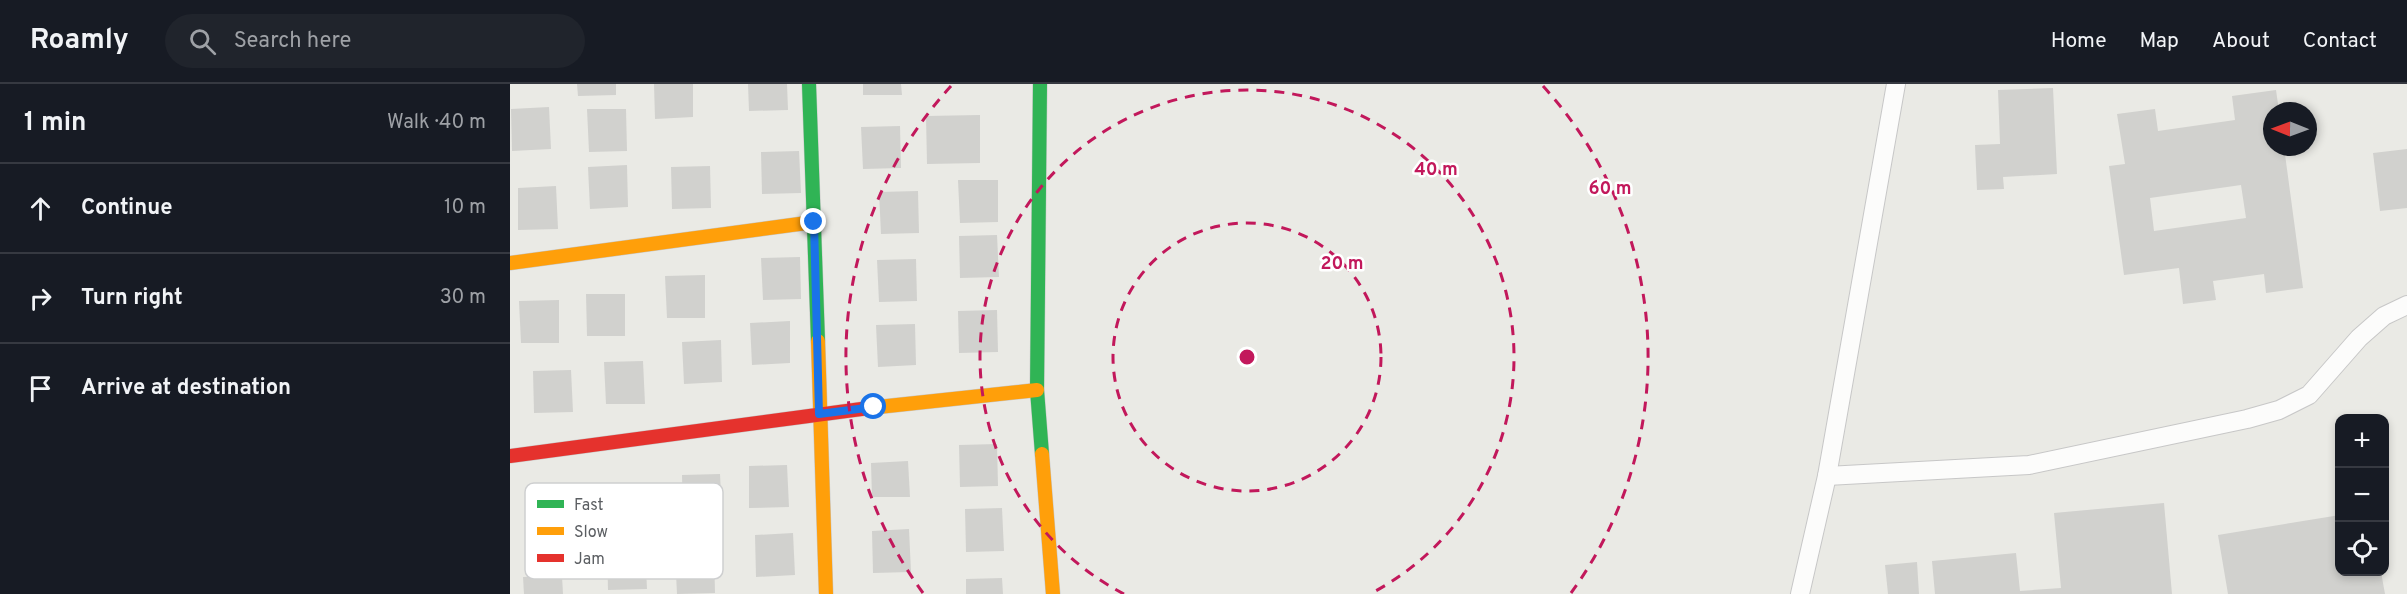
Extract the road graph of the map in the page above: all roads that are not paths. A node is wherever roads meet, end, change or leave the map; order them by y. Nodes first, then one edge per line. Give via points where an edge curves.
1 (810, 84) edge
2 (1040, 84) edge
3 (1896, 84) edge
4 (814, 222) junction
5 (510, 263) edge
6 (2407, 305) edge
7 (1037, 390) junction
8 (819, 414) junction
9 (510, 456) edge
10 (1827, 476) junction
11 (826, 594) edge
12 (1053, 594) edge
13 (1800, 594) edge

1 - 4 street
2 - 7 street
3 - 10 lane
4 - 5 street
4 - 8 street
6 - 10 lane via 2384,316 2359,338 2309,395 2279,410 2029,465
7 - 8 street
7 - 12 street
8 - 9 street
8 - 11 street
10 - 13 lane

